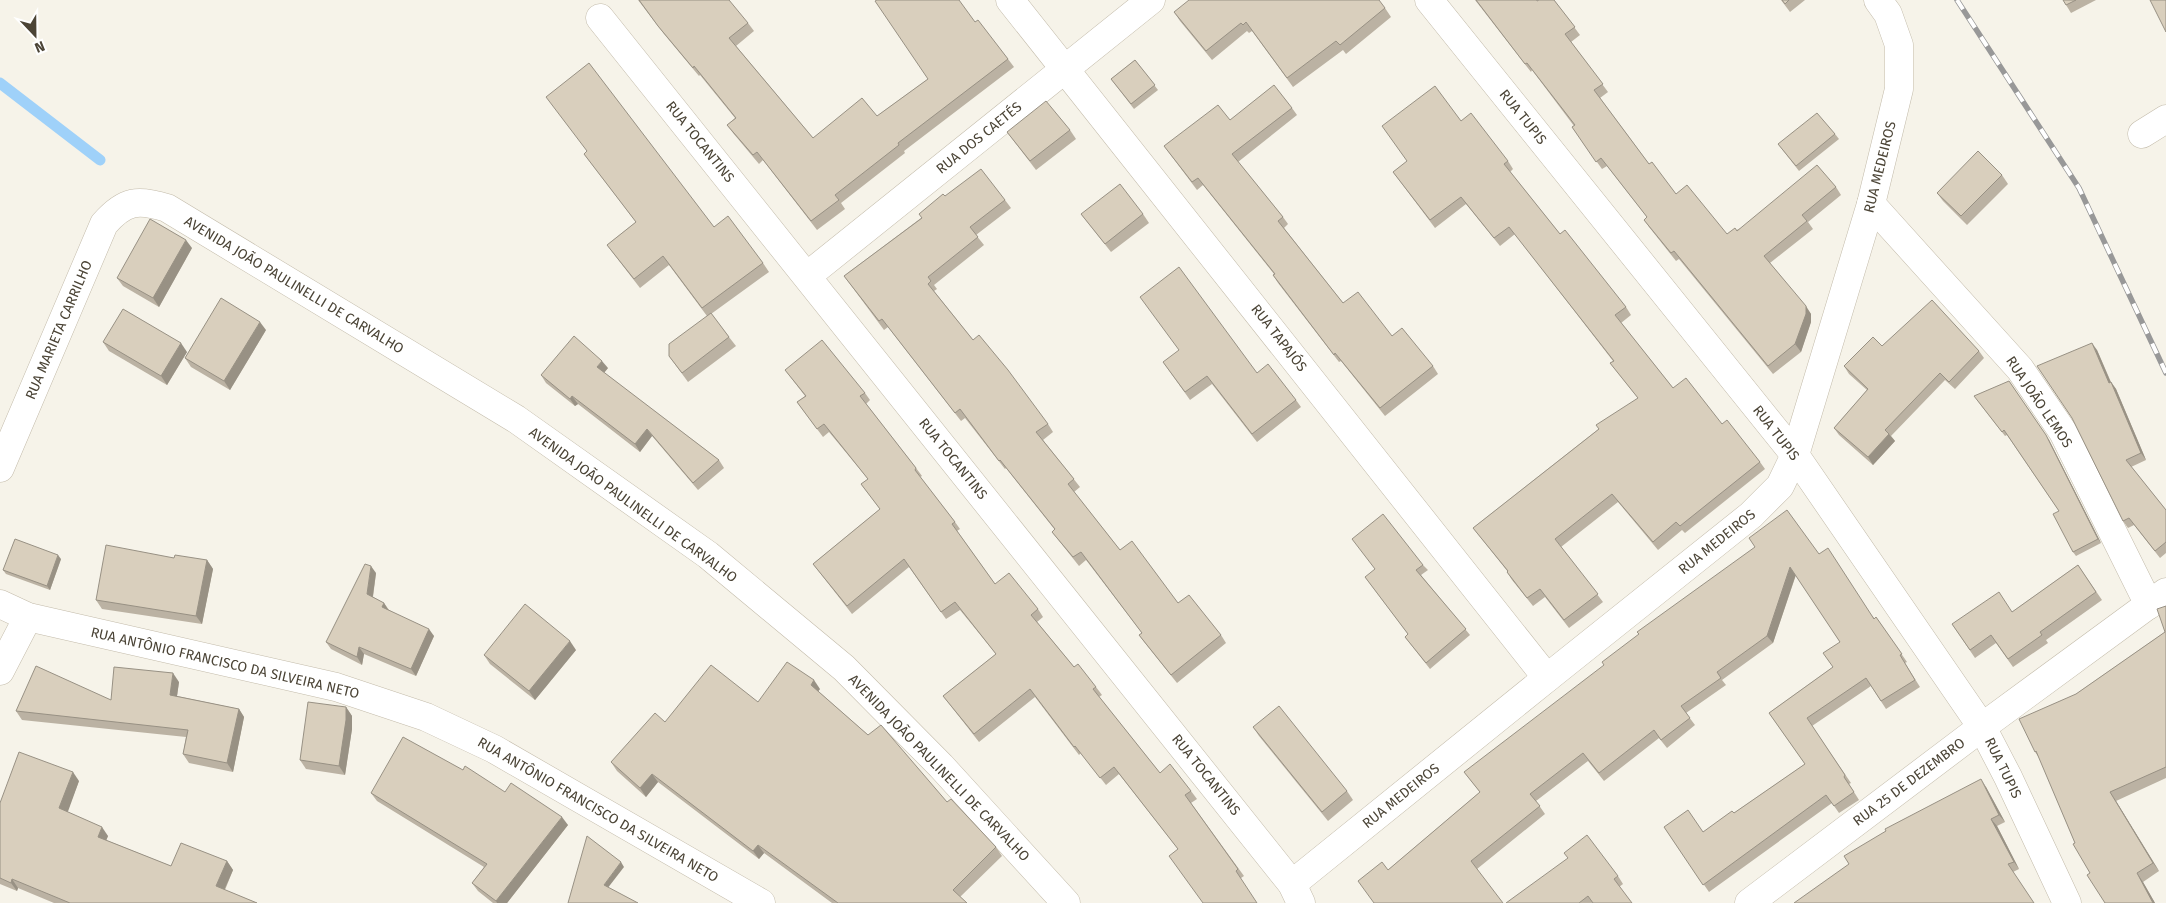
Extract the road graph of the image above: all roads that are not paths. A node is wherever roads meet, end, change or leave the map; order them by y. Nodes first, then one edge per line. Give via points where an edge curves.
1 (1010, 0) edge
2 (1151, 0) edge
3 (1429, 0) edge
4 (1878, 0) edge
5 (600, 18) dead end
6 (1066, 68) junction
7 (2166, 118) edge
8 (2142, 134) dead end
9 (131, 203) joint
10 (1871, 204) junction
11 (807, 276) junction
12 (1795, 455) junction
13 (0, 468) edge
14 (2158, 599) edge
15 (0, 604) edge
16 (28, 617) junction
17 (0, 671) edge
18 (1546, 678) junction
19 (1982, 727) junction
20 (1297, 893) edge
21 (760, 903) edge
22 (1066, 903) edge
23 (1749, 903) edge
24 (2067, 903) edge

1 - 6 street, RUA TAPAJÓS
2 - 6 street, RUA DOS CAETÉS
3 - 12 street, RUA TUPIS
4 - 10 street, RUA MEDEIROS via 1888,14 1899,44 1899,89
5 - 11 street, RUA TOCANTINS
6 - 11 street, RUA DOS CAETÉS
6 - 18 street, RUA TAPAJÓS
7 - 8 street
9 - 13 street, RUA MARIETA CARRILHO via 117,210 104,224
9 - 22 street, AVENIDA JOÃO PAULINELLI DE CARVALHO via 150,203 167,208 516,419 708,555 844,668 941,766
10 - 12 street, RUA MEDEIROS
10 - 14 street, RUA JOÃO LEMOS via 2020,369 2062,432
11 - 20 street, RUA TOCANTINS
12 - 18 street, RUA MEDEIROS via 1780,486 1751,515
12 - 19 street, RUA TUPIS
14 - 19 street, RUA 25 DE DEZEMBRO
15 - 16 street, RUA ANTÔNIO FRANCISCO DA SILVEIRA NETO
16 - 17 street
16 - 21 street, RUA ANTÔNIO FRANCISCO DA SILVEIRA NETO via 336,687 426,717 494,749
18 - 20 street, RUA MEDEIROS
19 - 23 street, RUA 25 DE DEZEMBRO
19 - 24 street, RUA TUPIS

